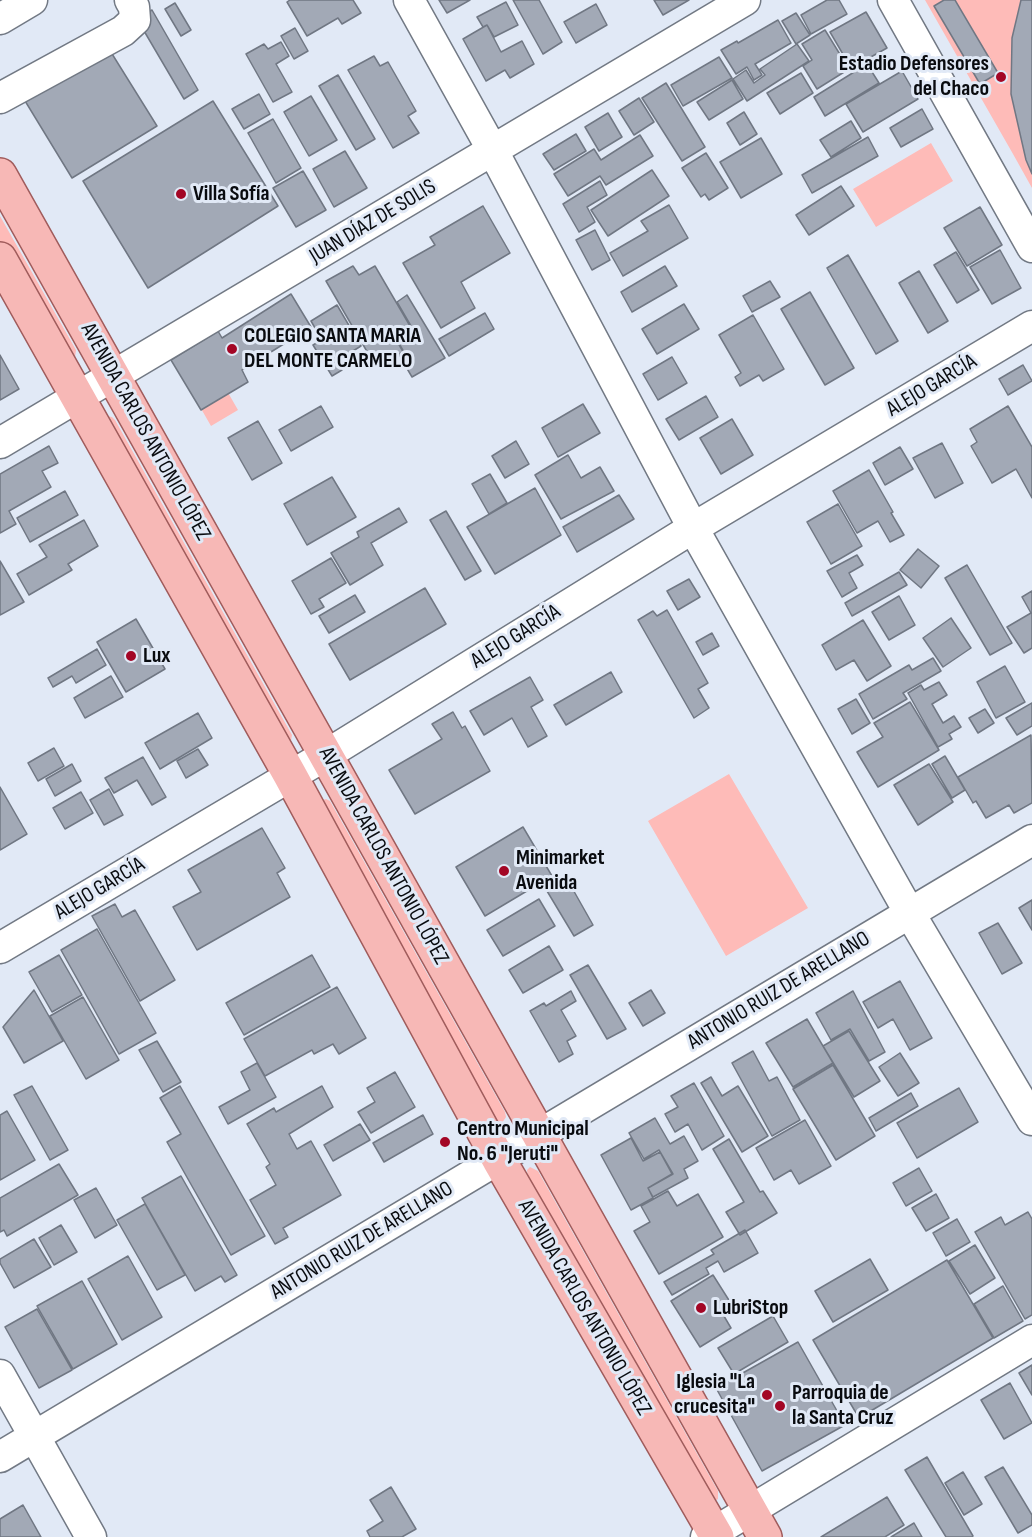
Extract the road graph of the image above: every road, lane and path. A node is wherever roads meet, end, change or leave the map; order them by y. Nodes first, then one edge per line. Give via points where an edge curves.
1 (32, 0) edge
2 (130, 0) edge
3 (409, 0) edge
4 (745, 0) edge
5 (893, 0) edge
6 (0, 19) edge
7 (0, 98) edge
8 (494, 151) junction
9 (0, 175) edge
10 (1032, 247) edge
11 (0, 259) edge
12 (1032, 326) edge
13 (113, 376) junction
14 (77, 397) junction
15 (0, 443) edge
16 (693, 528) junction
17 (326, 754) junction
18 (290, 776) junction
19 (1032, 840) edge
20 (909, 912) junction
21 (0, 948) edge
22 (1032, 1120) edge
23 (540, 1135) junction
24 (499, 1160) junction
25 (1032, 1340) edge
26 (0, 1375) edge
27 (34, 1436) junction
28 (0, 1457) edge
29 (758, 1524) edge
30 (712, 1535) edge
31 (91, 1537) edge

1 - 6 street
2 - 7 street via 135,20 123,31
3 - 8 street
4 - 8 street, JUAN DÍAZ DE SOLIS
5 - 10 street
8 - 13 street, JUAN DÍAZ DE SOLIS
8 - 16 street
9 - 13 main road, AVENIDA CARLOS ANTONIO LÓPEZ
11 - 14 main road, AVENIDA CARLOS ANTONIO LÓPEZ
12 - 16 street, ALEJO GARCÍA
13 - 14 street, JUAN DÍAZ DE SOLIS
13 - 17 main road, AVENIDA CARLOS ANTONIO LÓPEZ
14 - 15 street, JUAN DÍAZ DE SOLIS
14 - 18 main road, AVENIDA CARLOS ANTONIO LÓPEZ
16 - 17 street, ALEJO GARCÍA
16 - 20 street
17 - 18 street, ALEJO GARCÍA
17 - 23 main road, AVENIDA CARLOS ANTONIO LÓPEZ
18 - 21 street, ALEJO GARCÍA
18 - 24 main road, AVENIDA CARLOS ANTONIO LÓPEZ
19 - 20 street, ANTONIO RUIZ DE ARELLANO
20 - 22 street
20 - 23 street, ANTONIO RUIZ DE ARELLANO
23 - 24 street, ANTONIO RUIZ DE ARELLANO
23 - 29 main road, AVENIDA CARLOS ANTONIO LÓPEZ
24 - 27 street, ANTONIO RUIZ DE ARELLANO
24 - 30 main road, AVENIDA CARLOS ANTONIO LÓPEZ
25 - 29 street
26 - 27 street
27 - 28 street, ANTONIO RUIZ DE ARELLANO
27 - 31 street
29 - 30 street

